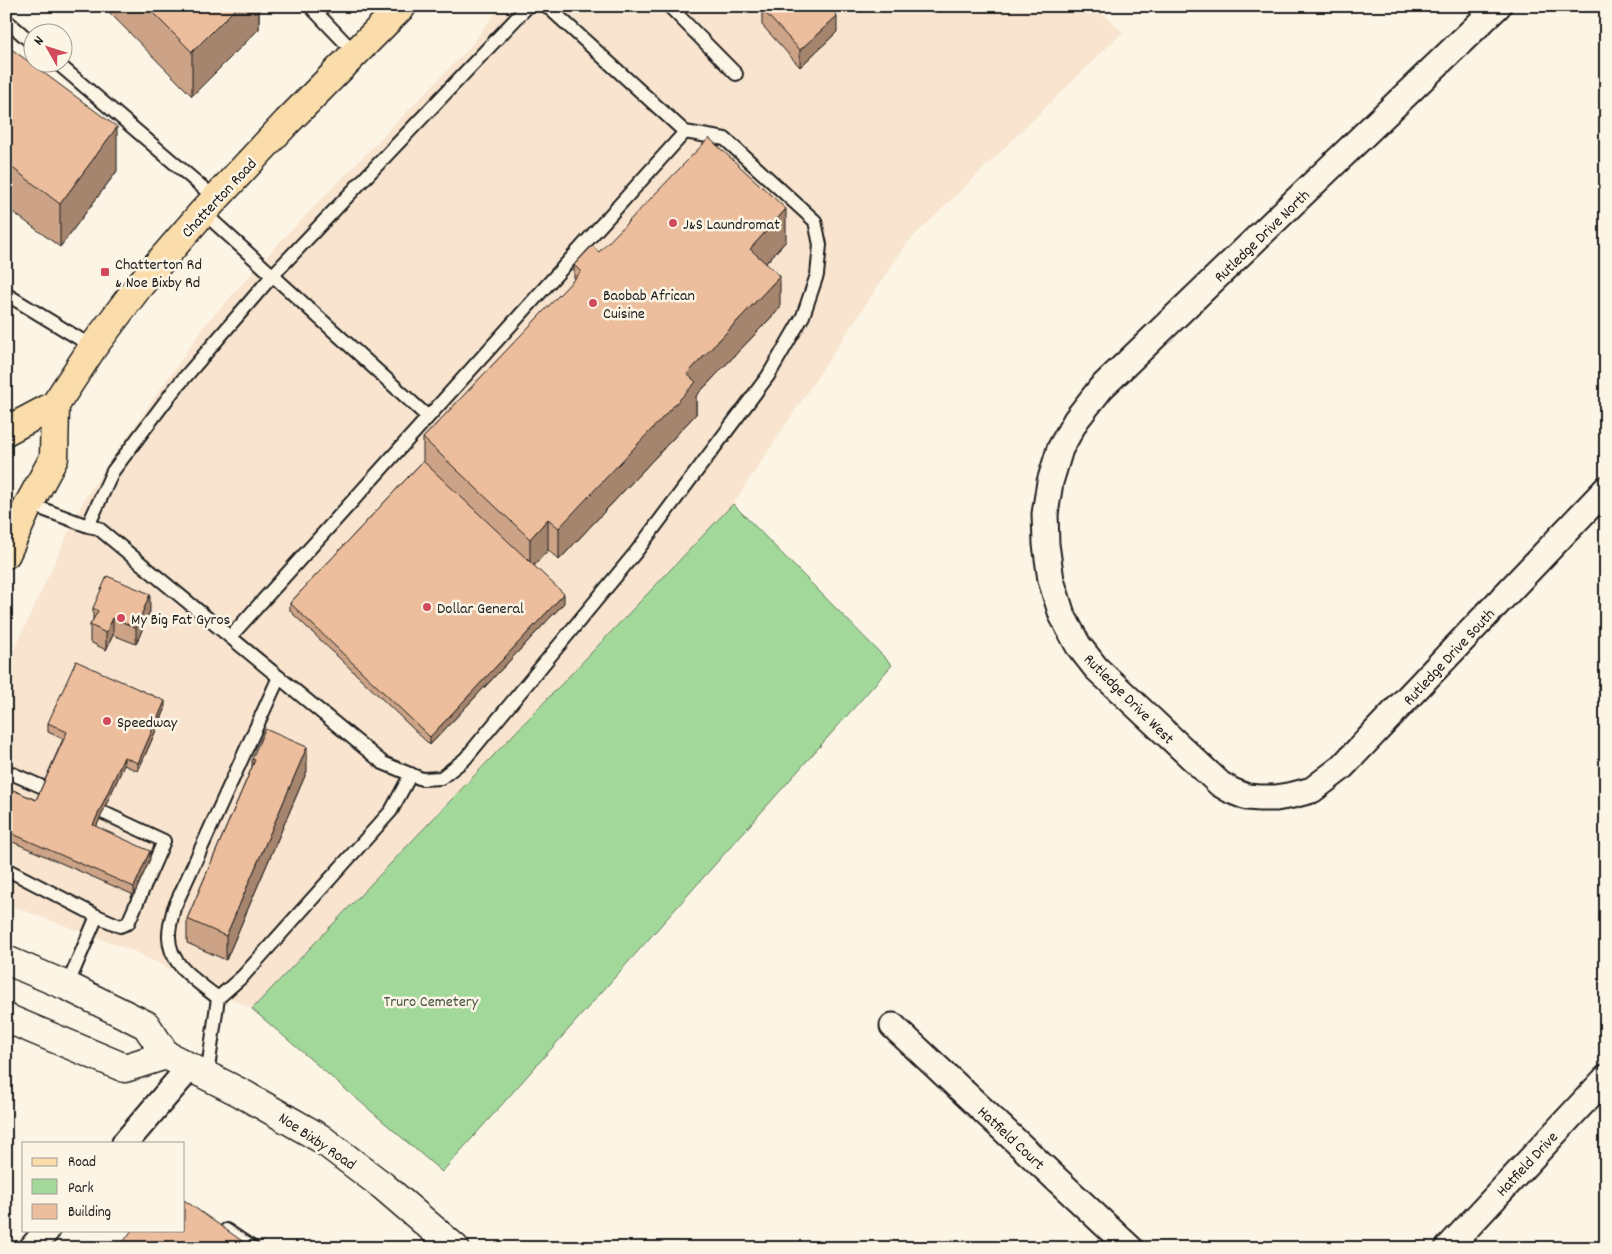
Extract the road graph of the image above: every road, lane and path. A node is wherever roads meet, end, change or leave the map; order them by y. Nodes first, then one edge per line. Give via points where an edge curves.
1 (310, 6) edge
2 (402, 6) edge
3 (528, 6) edge
4 (547, 6) edge
5 (669, 6) edge
6 (1498, 6) edge
7 (6, 20) edge
8 (22, 34) edge
9 (356, 53) junction
10 (67, 72) edge
11 (736, 74) dead end
12 (685, 132) junction
13 (209, 205) junction
14 (272, 276) junction
15 (6, 294) edge
16 (93, 347) junction
17 (55, 405) junction
18 (428, 417) junction
19 (6, 431) edge
20 (1050, 482) joint
21 (1606, 489) edge
22 (29, 504) junction
23 (88, 526) junction
24 (6, 554) edge
25 (230, 637) junction
26 (279, 677) junction
27 (6, 771) edge
28 (411, 774) junction
29 (45, 788) edge
30 (1276, 798) joint
31 (102, 812) edge
32 (6, 869) edge
33 (97, 916) junction
34 (6, 960) edge
35 (67, 986) junction
36 (218, 998) junction
37 (6, 1018) edge
38 (893, 1026) dead end
39 (166, 1056) junction
40 (199, 1071) junction
41 (1606, 1078) edge
42 (126, 1142) edge
43 (215, 1222) edge
44 (45, 1232) edge
45 (32, 1248) edge
46 (253, 1248) edge
47 (455, 1248) edge
48 (1130, 1248) edge
49 (1448, 1248) edge

1 - 9 lane
2 - 9 main road, Chatterton Road
3 - 14 lane
4 - 12 lane
5 - 11 lane
6 - 20 street, Rutledge Drive North via 1101,388 1076,420 1060,449
7 - 8 lane
9 - 13 main road, Chatterton Road
10 - 13 lane
12 - 18 lane
12 - 28 lane via 725,139 815,221 820,245 817,275 803,316 768,376 636,552 465,759 441,778 422,779
13 - 14 lane
13 - 16 main road, Chatterton Road via 138,287
14 - 18 lane
14 - 23 lane via 174,390 113,471
15 - 16 lane
16 - 17 main road, Chatterton Road
17 - 19 main road, Chatterton Road
17 - 22 main road via 54,458
18 - 25 lane
20 - 30 street, Rutledge Drive West via 1046,544 1051,580 1062,615 1078,645 1096,668 1220,784 1246,797
21 - 30 street, Rutledge Drive South via 1342,768 1312,790
22 - 23 lane
22 - 24 main road
23 - 25 lane via 98,528
25 - 26 lane
26 - 28 lane via 384,763
26 - 36 lane via 174,908 168,934 170,953 183,970
27 - 29 lane
28 - 36 lane via 391,811 243,976
31 - 33 lane via 164,841 128,923 120,926
32 - 33 lane
33 - 35 lane
34 - 35 street
35 - 39 street via 146,1025
36 - 40 lane
37 - 39 street via 125,1068
38 - 48 street, Hatfield Court
39 - 40 street, Noe Bixby Road
40 - 42 street
40 - 47 street, Noe Bixby Road via 320,1138 383,1186
41 - 49 street, Hatfield Drive
43 - 46 lane
44 - 45 street

